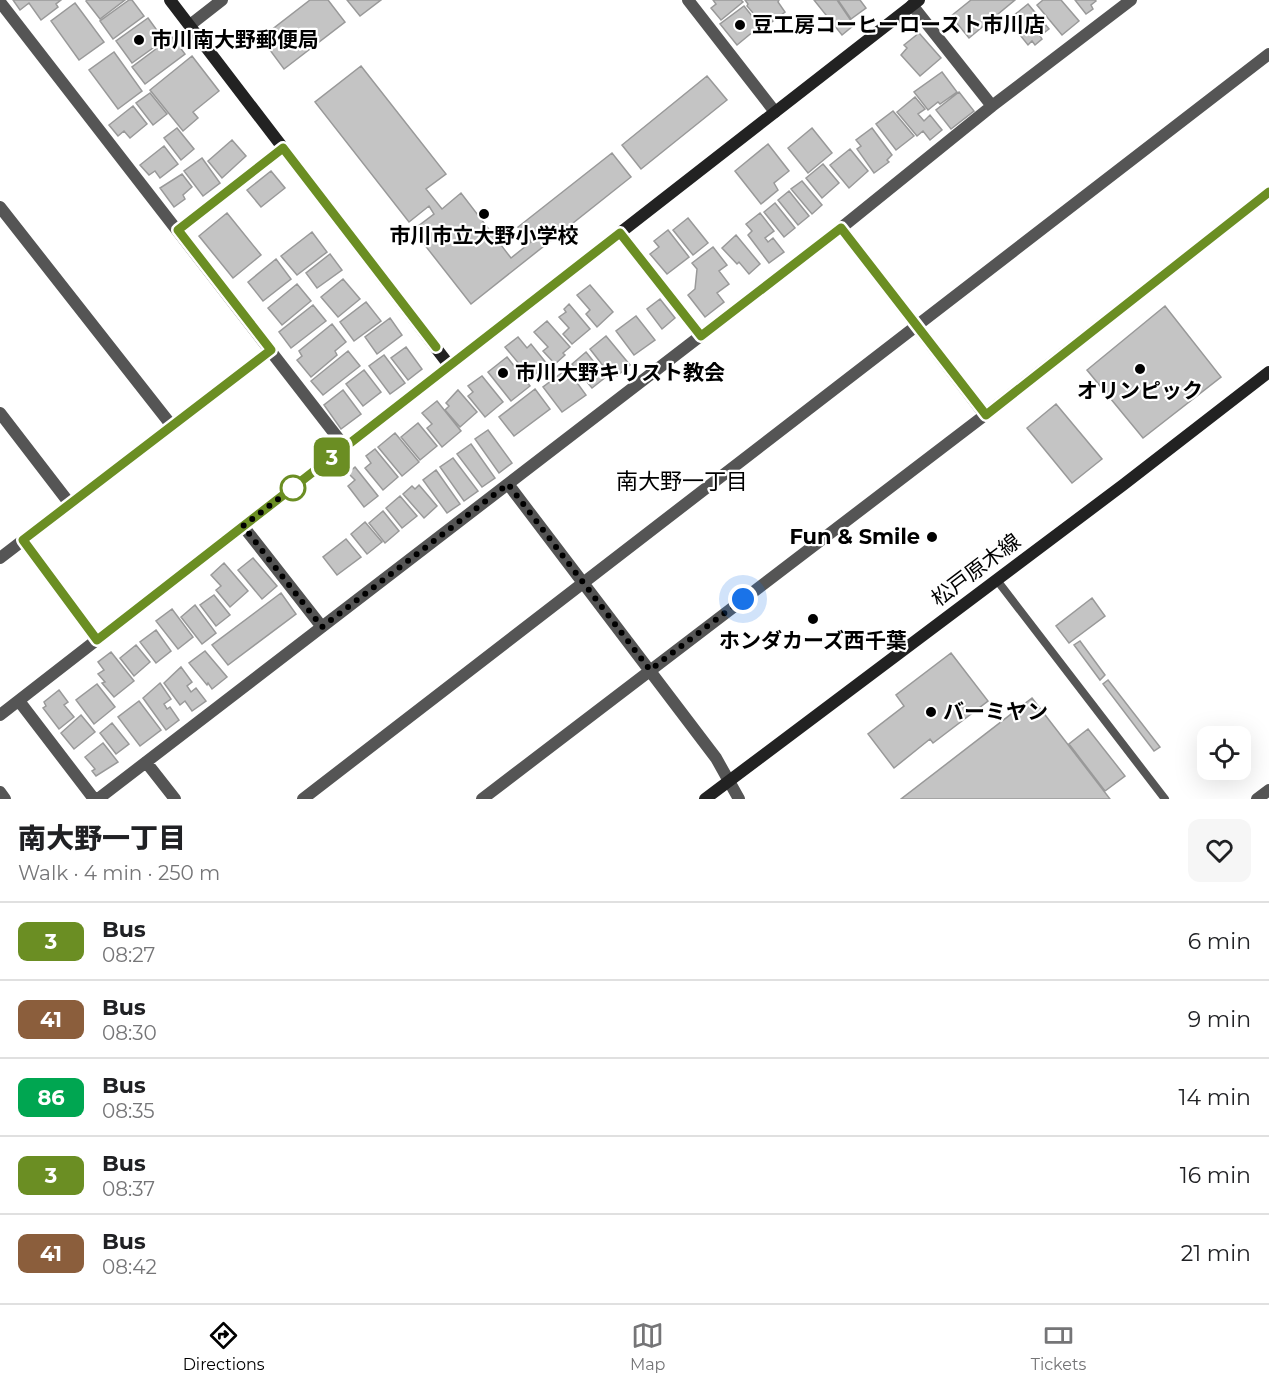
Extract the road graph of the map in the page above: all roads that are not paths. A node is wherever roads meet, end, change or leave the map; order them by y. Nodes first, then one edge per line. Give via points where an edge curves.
1 (170, 0) edge
2 (222, 0) edge
3 (688, 0) edge
4 (1131, 0) edge
5 (0, 2) edge
6 (916, 3) edge
7 (190, 25) junction
8 (1269, 54) edge
9 (992, 106) junction
10 (775, 112) junction
11 (283, 148) junction
12 (1269, 192) edge
13 (0, 207) edge
14 (841, 228) junction
15 (178, 230) junction
16 (620, 233) junction
17 (917, 327) junction
18 (701, 336) junction
19 (271, 350) junction
20 (449, 365) junction
21 (1269, 372) edge
22 (0, 413) edge
23 (986, 415) junction
24 (171, 426) junction
25 (345, 447) junction
26 (508, 484) junction
27 (70, 504) junction
28 (243, 526) junction
29 (23, 540) junction
30 (0, 558) edge
31 (996, 579) junction
32 (584, 584) junction
33 (322, 627) junction
34 (97, 640) junction
35 (650, 670) junction
36 (19, 701) junction
37 (0, 715) edge
38 (146, 762) junction
39 (729, 780) junction
40 (1269, 790) edge
41 (0, 792) edge
42 (310, 797) edge
43 (5, 799) edge
44 (96, 799) edge
45 (175, 799) edge
46 (482, 799) edge
47 (705, 799) edge
48 (739, 799) edge
49 (1165, 799) edge
50 (1257, 799) edge

1 - 7 street
2 - 7 street
3 - 10 street
4 - 9 street
5 - 15 street
6 - 9 street
6 - 10 street
7 - 11 street
8 - 17 street
9 - 14 street
10 - 16 street
11 - 15 street
11 - 20 street
12 - 23 street
13 - 24 street
14 - 17 street
14 - 18 street
15 - 19 street
16 - 18 street
16 - 20 street
17 - 23 street
17 - 32 street
18 - 26 street
19 - 24 street
19 - 25 street
20 - 25 street
21 - 31 street, 松戸原木線
22 - 27 street
23 - 35 street
24 - 27 street
25 - 28 street
26 - 32 street
26 - 33 street
27 - 29 street
28 - 33 street
28 - 34 street
29 - 30 street
29 - 34 street
31 - 39 street, 松戸原木線
31 - 49 lane
32 - 35 street
32 - 42 street
33 - 38 street
34 - 36 street
35 - 39 street
35 - 46 street
36 - 37 street
36 - 44 street
38 - 44 street
38 - 45 street
39 - 47 street, 松戸原木線
39 - 48 street
40 - 50 street
41 - 43 street

